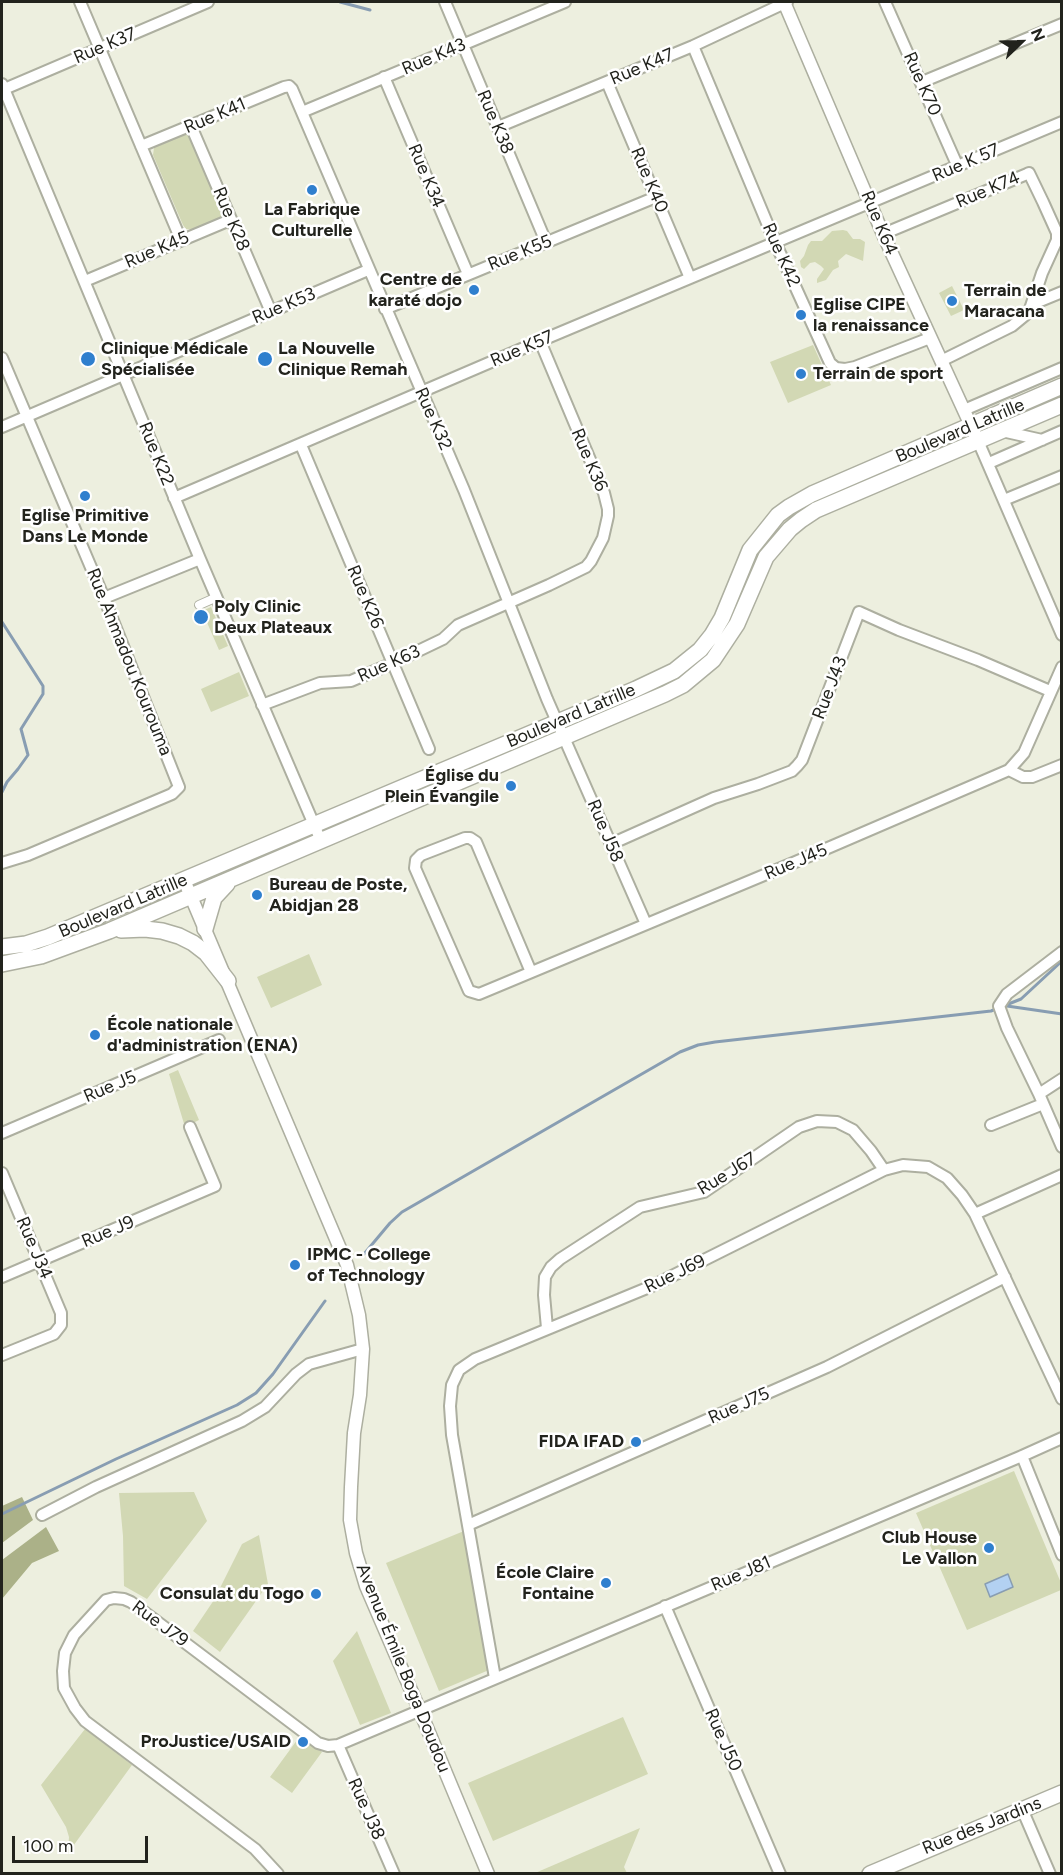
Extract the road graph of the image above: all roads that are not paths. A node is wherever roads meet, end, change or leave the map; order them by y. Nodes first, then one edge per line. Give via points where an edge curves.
1 (80, 2) edge
2 (208, 2) edge
3 (445, 2) edge
4 (565, 2) edge
5 (785, 2) edge
6 (885, 2) edge
7 (190, 5) edge
8 (1062, 24) edge
9 (463, 45) junction
10 (693, 46) junction
11 (100, 49) junction
12 (384, 77) junction
13 (608, 82) junction
14 (922, 82) junction
15 (289, 86) joint
16 (2, 88) edge
17 (302, 112) junction
18 (1062, 122) edge
19 (191, 126) junction
20 (498, 127) junction
21 (141, 146) junction
22 (958, 167) junction
23 (656, 196) junction
24 (870, 203) junction
25 (230, 220) junction
26 (883, 234) junction
27 (181, 240) junction
28 (546, 242) junction
29 (774, 242) junction
30 (368, 270) junction
31 (468, 274) junction
32 (690, 278) junction
33 (85, 281) junction
34 (1062, 292) edge
35 (1033, 304) junction
36 (385, 309) junction
37 (271, 312) junction
38 (930, 338) junction
39 (540, 341) junction
40 (2, 358) edge
41 (941, 361) junction
42 (1060, 368) edge
43 (124, 375) junction
44 (1062, 386) edge
45 (421, 393) junction
46 (1037, 397) junction
47 (1062, 405) edge
48 (964, 410) junction
49 (26, 416) junction
50 (971, 426) junction
51 (2, 427) edge
52 (1002, 431) junction
53 (1062, 431) edge
54 (1042, 440) junction
55 (978, 441) junction
56 (300, 445) junction
57 (989, 463) junction
58 (1062, 477) edge
59 (174, 498) junction
60 (1004, 500) junction
61 (200, 559) junction
62 (217, 597) junction
63 (104, 598) junction
64 (508, 602) junction
65 (199, 605) dead end
66 (1062, 635) edge
67 (393, 663) junction
68 (1062, 667) edge
69 (1050, 691) junction
70 (262, 705) junction
71 (557, 721) junction
72 (565, 738) junction
73 (429, 749) dead end
74 (1062, 765) edge
75 (1009, 770) junction
76 (313, 824) junction
77 (321, 842) junction
78 (610, 844) junction
79 (2, 863) edge
80 (184, 880) junction
81 (231, 880) junction
82 (191, 896) junction
83 (646, 924) junction
84 (206, 929) junction
85 (109, 931) junction
86 (2, 947) edge
87 (1062, 952) edge
88 (2, 964) edge
89 (531, 972) junction
90 (228, 981) junction
91 (219, 1040) dead end
92 (1062, 1078) edge
93 (1041, 1099) junction
94 (991, 1125) dead end
95 (190, 1127) dead end
96 (2, 1133) edge
97 (1062, 1147) edge
98 (884, 1170) junction
99 (2, 1173) edge
100 (1062, 1175) edge
101 (975, 1214) junction
102 (39, 1261) junction
103 (2, 1277) edge
104 (1005, 1277) junction
105 (547, 1328) junction
106 (363, 1349) junction
107 (2, 1356) edge
108 (1062, 1399) edge
109 (1062, 1438) edge
110 (1022, 1456) junction
111 (42, 1515) dead end
112 (468, 1525) junction
113 (1062, 1555) edge
114 (665, 1606) junction
115 (495, 1678) junction
116 (420, 1711) junction
117 (338, 1745) junction
118 (1062, 1794) edge
119 (1022, 1809) junction
120 (279, 1874) edge
121 (394, 1874) edge
122 (488, 1874) edge
123 (780, 1874) edge
124 (870, 1874) edge
125 (1050, 1874) edge

1 - 11 street
2 - 7 street, Rue K37
3 - 9 street, Rue K38
4 - 9 street, Rue K43
5 - 10 street, Rue K47
5 - 24 street, Rue K64
6 - 14 street, Rue K70
7 - 11 street, Rue K37
8 - 14 street
9 - 12 street, Rue K43
9 - 20 street, Rue K38
10 - 13 street, Rue K47
10 - 29 street, Rue K42
11 - 16 street, Rue K37
11 - 21 street
12 - 17 street, Rue K43
12 - 31 street, Rue K34
13 - 20 street, Rue K47
13 - 23 street, Rue K40
14 - 22 street, Rue K70
15 - 17 street, Rue K32
15 - 19 street, Rue K41
16 - 33 street, Rue K22
17 - 30 street, Rue K32
18 - 22 street, Rue K 57
19 - 21 street, Rue K41
19 - 25 street, Rue K28
20 - 28 street, Rue K38
21 - 27 street
22 - 24 street, Rue K 57
23 - 28 street, Rue K55
23 - 32 street, Rue K40
24 - 26 street, Rue K64
24 - 29 street, Rue K57
25 - 27 street, Rue K45
25 - 37 street, Rue K28
26 - 35 street, Rue K74 via 1029,173 1057,236
26 - 38 street, Rue K64
27 - 33 street, Rue K45
28 - 31 street, Rue K55
29 - 32 street, Rue K57
29 - 38 street, Rue K42 via 830,363 836,368 855,367
30 - 36 street, Rue K32
30 - 37 street, Rue K53
31 - 36 street, Rue K55
32 - 39 street, Rue K57
33 - 43 street, Rue K22
34 - 35 street
35 - 41 street via 1018,322
36 - 45 street, Rue K32
37 - 43 street, Rue K53
38 - 41 street, Rue K64
39 - 45 street, Rue K57
39 - 64 street, Rue K36 via 604,493 608,516 603,538 586,567
40 - 49 street, Rue Ahmadou Kourouma
41 - 48 street, Rue K64
42 - 46 street
42 - 48 street
43 - 49 street, Rue K53
43 - 59 street, Rue K22
44 - 46 main road, Boulevard Latrille
45 - 56 street, Rue K57
45 - 64 street, Rue K32
46 - 50 main road, Boulevard Latrille
47 - 52 main road, Boulevard Latrille
48 - 50 street, Rue K64
49 - 51 street, Rue K53
49 - 63 street, Rue Ahmadou Kourouma
50 - 55 street, Rue K64
50 - 71 main road, Boulevard Latrille via 789,507 750,550 722,618 700,650 674,671
52 - 54 street
52 - 55 main road, Boulevard Latrille
53 - 54 street
54 - 57 street
55 - 57 street
55 - 72 main road, Boulevard Latrille via 816,510 801,520 765,557 737,624 713,660 699,673 665,694
56 - 59 street, Rue K57
56 - 67 street, Rue K26
57 - 60 street
58 - 60 street
59 - 61 street, Rue K22
60 - 66 street
61 - 62 street, Rue K22
61 - 63 street
62 - 65 street
62 - 70 street, Rue K22
63 - 79 street, Rue Ahmadou Kourouma via 179,787 172,794
64 - 67 street, Rue K63
64 - 71 street, Rue K32
67 - 70 street, Rue K63 via 351,681 320,683
67 - 73 street, Rue K26
68 - 69 street
69 - 75 street via 1023,753
69 - 78 street, Rue J43 via 859,612 802,760 792,771 714,798
70 - 76 street, Rue K22
71 - 72 street, Rue J58
71 - 76 main road, Boulevard Latrille
72 - 77 main road, Boulevard Latrille
72 - 78 street, Rue J58
74 - 75 street via 1032,777
75 - 83 street, Rue J45
76 - 77 street, Rue K22
76 - 80 main road, Boulevard Latrille
77 - 81 main road, Boulevard Latrille
78 - 83 street, Rue J58
80 - 82 street, Avenue Émile Boga Doudou
80 - 86 main road, Boulevard Latrille via 48,938
81 - 82 main road, Boulevard Latrille
81 - 84 main road via 214,898
82 - 84 street, Avenue Émile Boga Doudou
82 - 85 main road, Boulevard Latrille
83 - 89 street, Rue J45
84 - 90 street, Avenue Émile Boga Doudou
85 - 88 main road, Boulevard Latrille via 41,956
85 - 90 main road via 145,929 179,936 206,953
87 - 93 street via 1007,994 999,1006
89 - 89 street, Rue J45 via 479,994 469,992 415,868 421,855 465,838 476,842
90 - 106 street, Avenue Émile Boga Doudou via 347,1265
91 - 96 street, Rue J5
92 - 93 street
93 - 94 street
93 - 97 street
95 - 102 street, Rue J9 via 215,1186
98 - 101 street, Rue J69 via 903,1165 928,1167 947,1178
98 - 105 street, Rue J69 via 652,1286
98 - 105 street, Rue J67 via 853,1131 837,1122 817,1121 799,1127 704,1192 640,1207 560,1259 545,1277
99 - 102 street, Rue J34
100 - 101 street
101 - 104 street, Rue J69
102 - 103 street, Rue J9
102 - 107 street, Rue J34 via 61,1313 61,1325 54,1334
104 - 108 street, Rue J69
104 - 112 street, Rue J75 via 826,1367
105 - 112 street, Rue J69 via 475,1359 459,1371 452,1385 452,1435
106 - 111 street via 309,1364 265,1407 242,1421
106 - 116 street, Avenue Émile Boga Doudou via 354,1433 351,1520 356,1553 366,1586
109 - 110 street, Rue J81
110 - 113 street
110 - 114 street, Rue J81
112 - 115 street, Rue J69
114 - 115 street, Rue J81
114 - 123 street, Rue J50
115 - 116 street, Rue J81
116 - 117 street
116 - 122 street, Avenue Émile Boga Doudou
117 - 120 street, Rue J79 via 318,1743 124,1599 106,1600 74,1635 66,1653 64,1688 85,1721 255,1849
117 - 121 street, Rue J38
118 - 119 main road, Rue des Jardins
119 - 124 main road, Rue des Jardins
119 - 125 street

